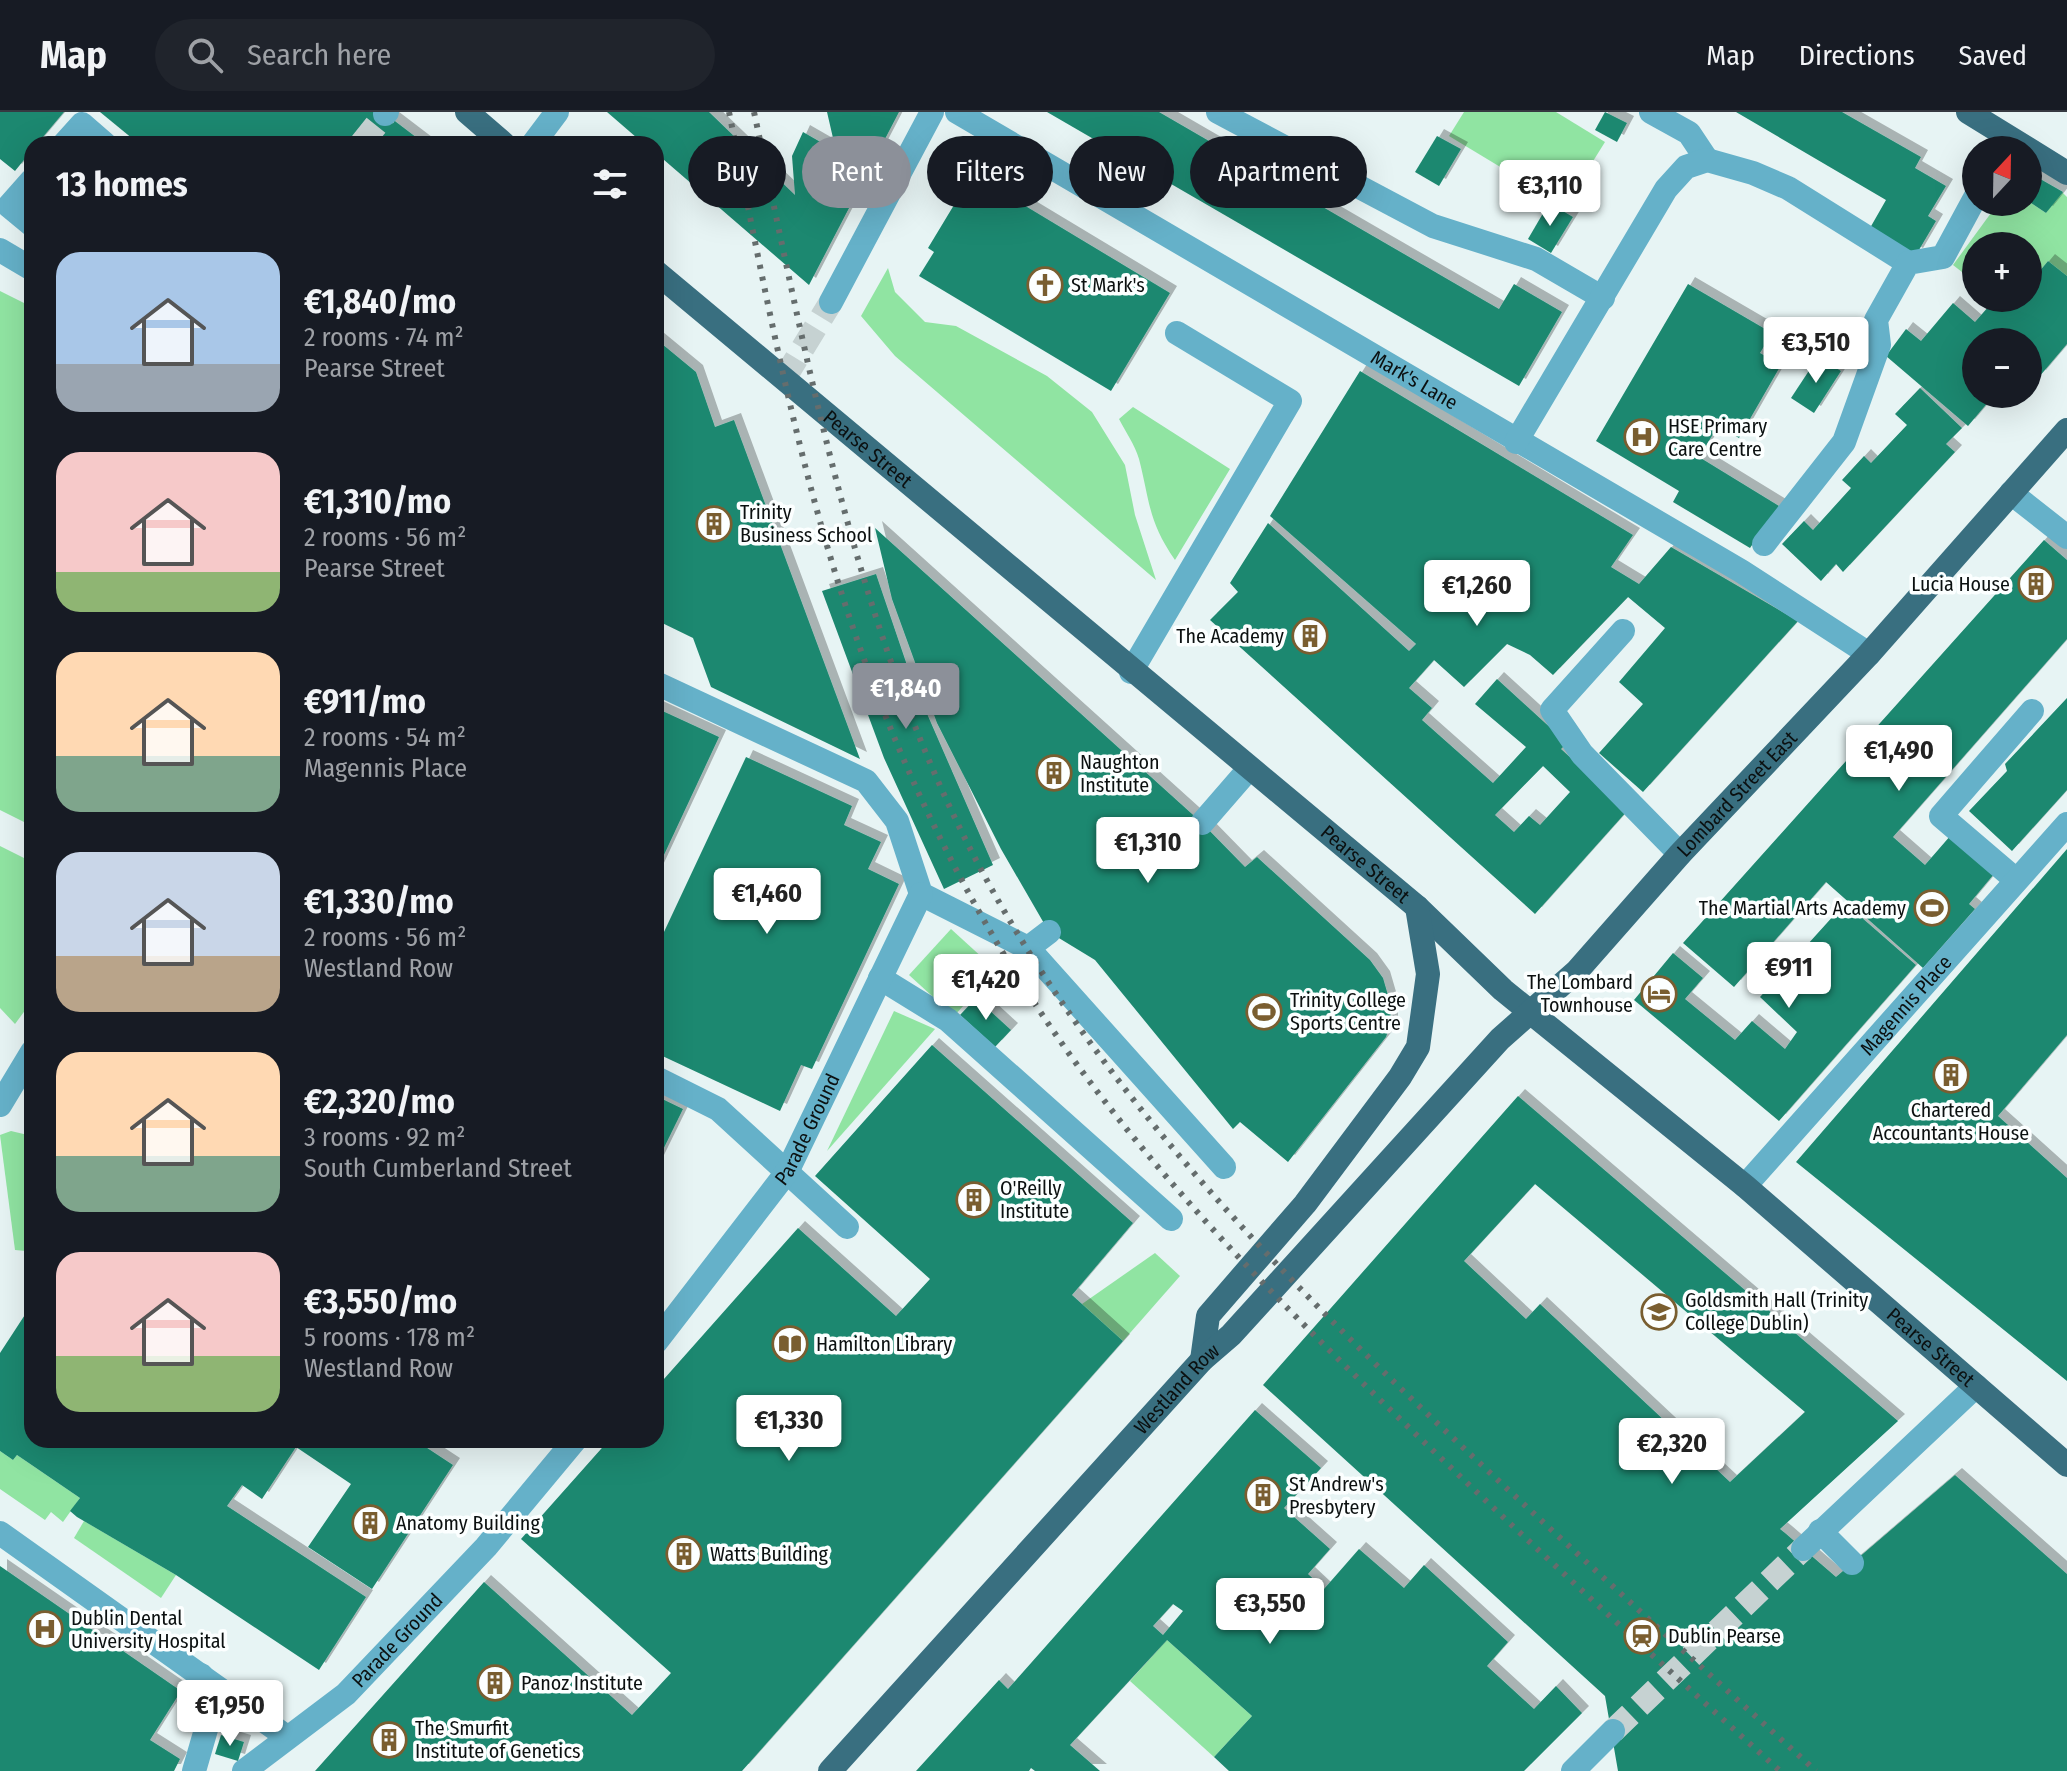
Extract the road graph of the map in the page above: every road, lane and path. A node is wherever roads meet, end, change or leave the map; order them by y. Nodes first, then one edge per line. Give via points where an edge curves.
1 (467, 112) edge
2 (557, 112) edge
3 (932, 112) edge
4 (957, 112) edge
5 (1218, 112) edge
6 (1651, 112) edge
7 (1968, 112) edge
8 (71, 136) edge
9 (96, 136) edge
10 (495, 136) edge
11 (539, 136) edge
12 (1997, 136) edge
13 (1707, 160) junction
14 (2042, 161) edge
15 (2067, 173) edge
16 (24, 189) edge
17 (1965, 216) edge
18 (24, 218) edge
19 (0, 250) edge
20 (1908, 263) junction
21 (24, 264) edge
22 (664, 279) edge
23 (1603, 298) junction
24 (831, 302) tunnel mouth
25 (1177, 333) dead end
26 (2067, 430) edge
27 (1516, 442) junction
28 (2011, 493) junction
29 (2067, 537) edge
30 (1764, 544) dead end
31 (1623, 631) dead end
32 (1869, 654) junction
33 (1131, 672) junction
34 (664, 687) edge
35 (2032, 711) dead end
36 (1248, 770) junction
37 (1202, 823) dead end
38 (2067, 824) edge
39 (1680, 854) junction
40 (2016, 880) junction
41 (921, 894) junction
42 (1417, 907) junction
43 (1049, 932) dead end
44 (1028, 948) junction
45 (880, 978) junction
46 (1530, 1012) junction
47 (24, 1074) edge
48 (664, 1082) edge
49 (0, 1105) edge
50 (1224, 1167) dead end
51 (787, 1172) junction
52 (1745, 1186) junction
53 (1171, 1219) dead end
54 (847, 1227) dead end
55 (664, 1332) edge
56 (1202, 1360) junction
57 (1976, 1386) junction
58 (568, 1448) edge
59 (2067, 1465) edge
60 (1820, 1531) junction
61 (0, 1533) edge
62 (1803, 1549) tunnel mouth
63 (1852, 1563) dead end
64 (201, 1675) junction
65 (1613, 1731) tunnel mouth
66 (287, 1737) junction
67 (194, 1771) edge
68 (244, 1771) edge
69 (830, 1771) edge
70 (1573, 1771) edge

1 - 10 main road
2 - 11 street
3 - 24 street
4 - 27 street, Mark's Lane
5 - 23 street via 1433,226 1536,259
6 - 13 street via 1689,133
7 - 12 main road
8 - 9 street via 82,124
13 - 20 street via 1788,188
13 - 23 street via 1686,167 1666,189
14 - 15 main road
16 - 18 street via 9,206
17 - 20 street via 1943,257
19 - 21 street
20 - 30 street via 1876,320 1879,345 1844,442
22 - 33 main road, Pearse Street
23 - 27 street
25 - 33 street via 1290,401
26 - 28 main road, Lombard Street East
27 - 32 street, Mark's Lane via 1741,571
28 - 29 street
28 - 32 main road, Lombard Street East
31 - 39 street via 1552,710 1582,754
32 - 39 main road, Lombard Street East
33 - 36 main road, Pearse Street
34 - 41 street via 866,781 897,821
35 - 40 street via 1941,816
36 - 37 street
36 - 42 main road, Pearse Street
38 - 40 street, Magennis Place
39 - 46 main road, Lombard Street East via 1577,971
40 - 52 street, Magennis Place
41 - 44 street
41 - 45 street, Parade Ground
42 - 46 main road, Pearse Street
42 - 56 main road via 1428,974 1418,1047 1305,1204 1208,1316
43 - 44 street
44 - 50 street
45 - 51 street, Parade Ground
45 - 53 street via 948,1020
46 - 52 main road, Pearse Street
46 - 56 main road, Westland Row
47 - 49 street
48 - 51 street via 718,1109
51 - 54 street
51 - 55 street, Parade Ground
52 - 57 main road, Pearse Street
56 - 69 main road, Westland Row
57 - 59 main road, Pearse Street
57 - 60 street
58 - 66 street, Parade Ground via 486,1547 346,1694
60 - 62 street
60 - 63 street
61 - 64 street
64 - 66 street
64 - 67 street via 207,1726
65 - 70 street
66 - 68 street, Parade Ground

